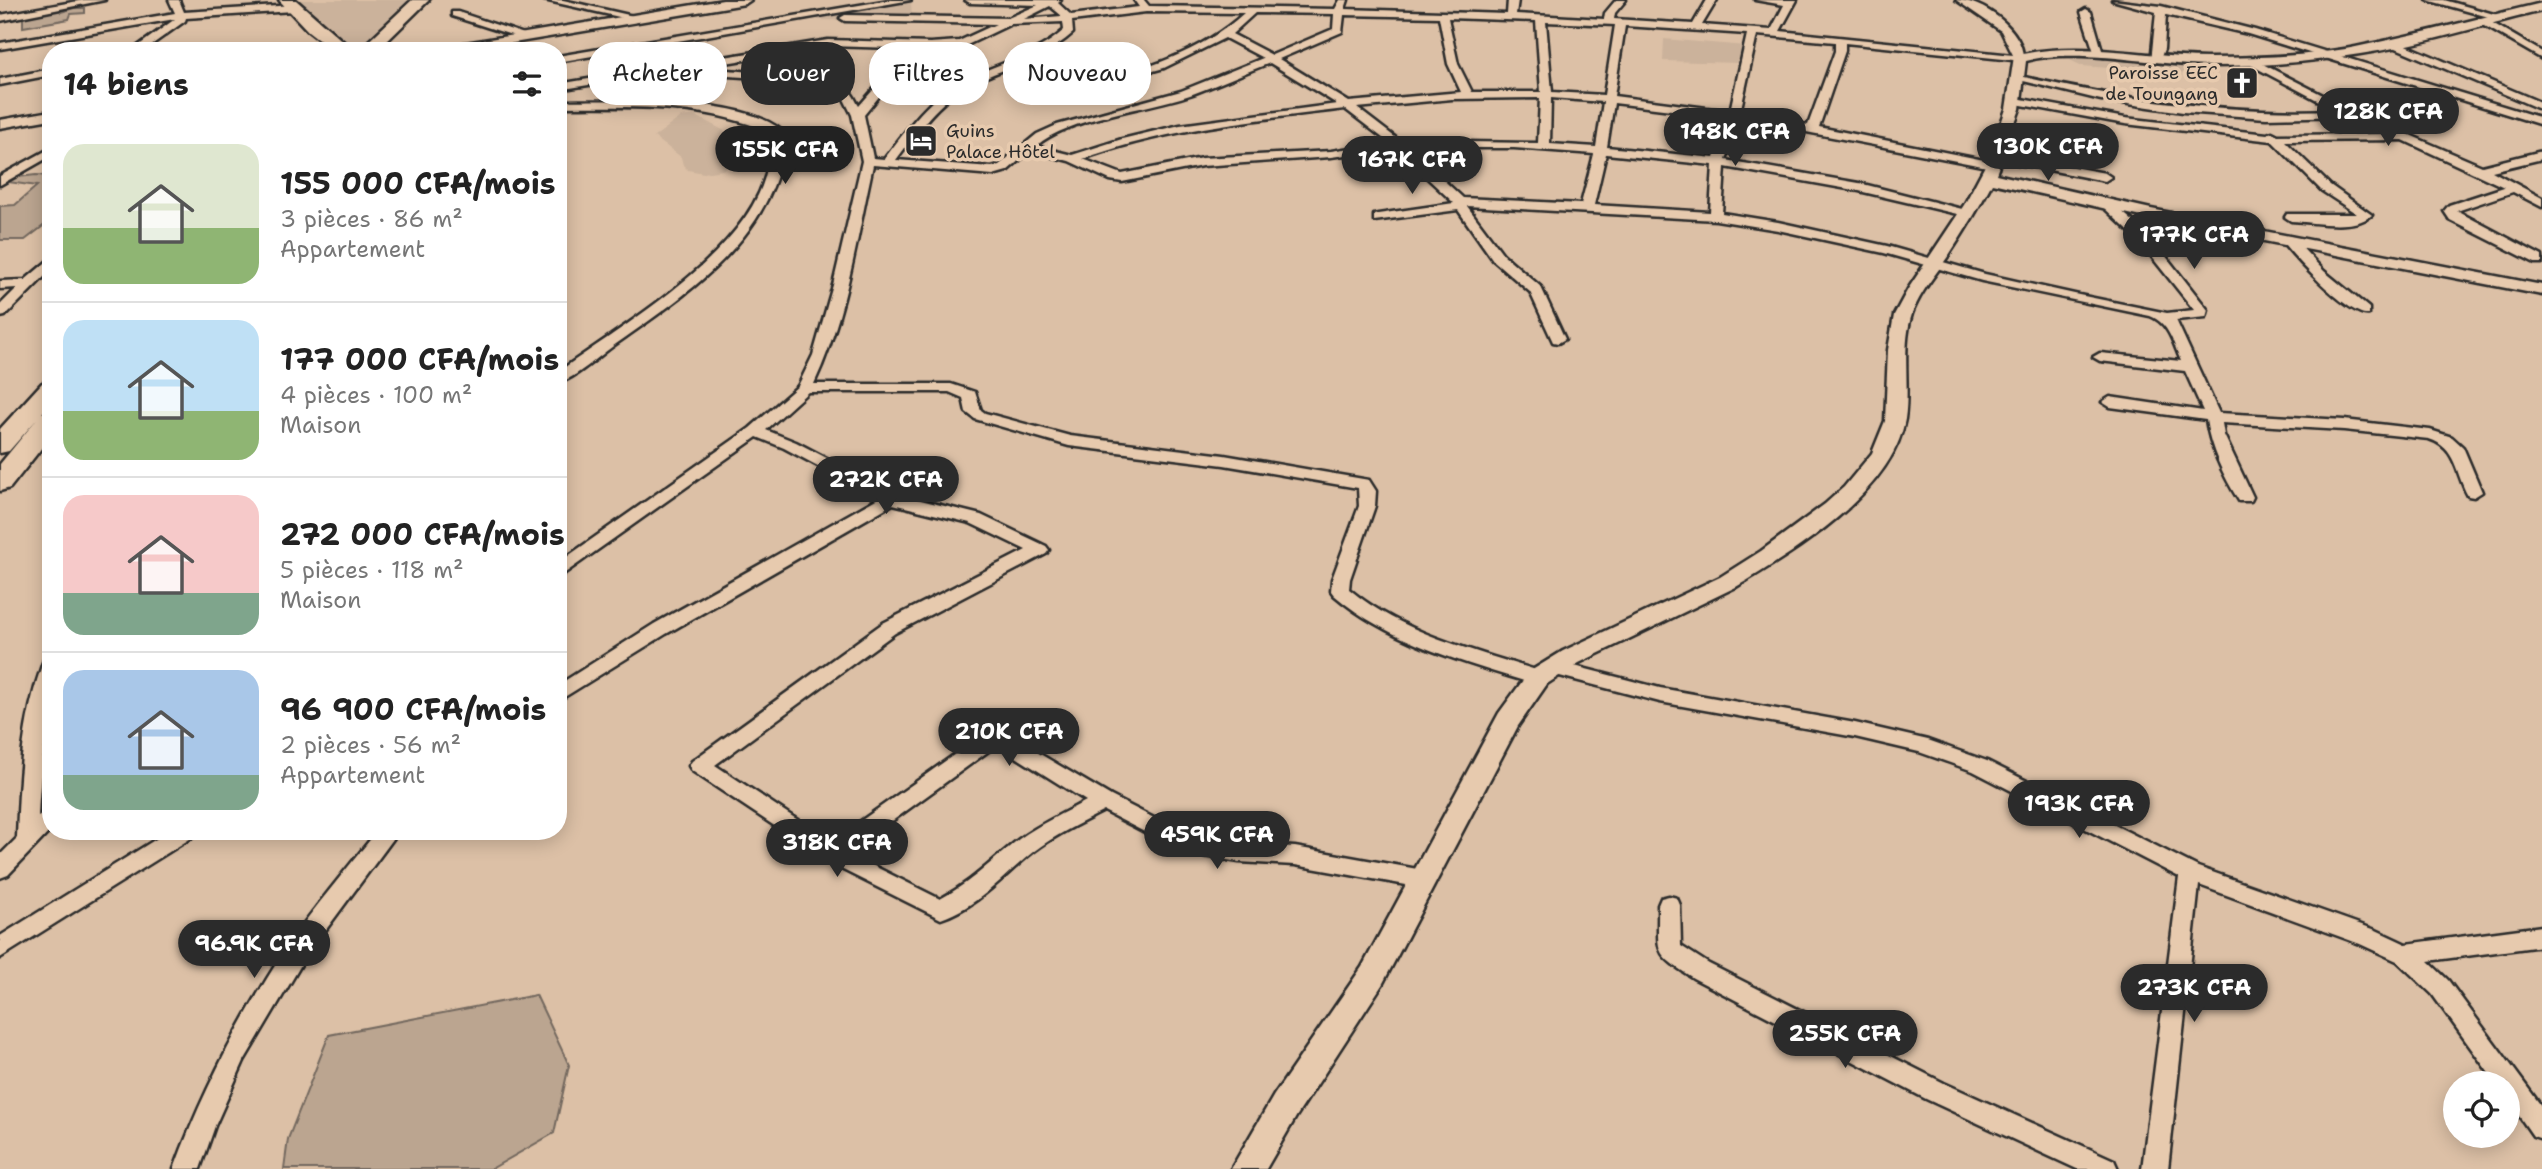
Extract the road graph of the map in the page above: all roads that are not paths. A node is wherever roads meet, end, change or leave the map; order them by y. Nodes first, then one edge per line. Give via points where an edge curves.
1 (100, 0) edge
2 (174, 0) edge
3 (421, 0) edge
4 (549, 0) edge
5 (745, 0) edge
6 (906, 0) edge
7 (970, 0) edge
8 (1139, 0) edge
9 (1287, 0) edge
10 (1408, 0) edge
11 (1513, 0) edge
12 (1621, 0) edge
13 (1712, 0) edge
14 (1760, 0) edge
15 (1961, 0) edge
16 (2117, 0) edge
17 (2432, 0) edge
18 (725, 1) edge
19 (1053, 1) edge
20 (1791, 1) edge
21 (291, 4) edge
22 (1222, 5) edge
23 (1342, 5) edge
24 (2542, 7) edge
25 (1146, 9) junction
26 (1254, 9) junction
27 (1277, 9) junction
28 (2161, 9) junction
29 (2087, 12) dead end
30 (1399, 13) junction
31 (455, 14) dead end
32 (182, 15) junction
33 (817, 15) junction
34 (1443, 15) junction
35 (2497, 17) junction
36 (0, 18) edge
37 (1511, 18) junction
38 (637, 19) junction
39 (1066, 19) junction
40 (1541, 19) junction
41 (2481, 20) junction
42 (1007, 22) junction
43 (1614, 23) junction
44 (1696, 27) junction
45 (1753, 31) junction
46 (1774, 33) junction
47 (1225, 34) junction
48 (384, 36) junction
49 (528, 37) junction
50 (1840, 39) junction
51 (149, 42) edge
52 (335, 42) edge
53 (363, 42) edge
54 (377, 42) edge
55 (497, 42) edge
56 (963, 42) edge
57 (2393, 43) junction
58 (869, 44) edge
59 (0, 46) edge
60 (2100, 55) junction
61 (2327, 55) junction
62 (2542, 56) edge
63 (567, 57) edge
64 (1273, 58) junction
65 (727, 59) edge
66 (2155, 60) junction
67 (2251, 61) junction
68 (1151, 69) edge
69 (727, 73) edge
70 (42, 74) edge
71 (2018, 79) junction
72 (0, 82) edge
73 (588, 83) edge
74 (567, 86) edge
75 (1468, 95) junction
76 (1547, 95) junction
77 (1609, 99) junction
78 (869, 100) edge
79 (567, 104) edge
80 (1347, 104) junction
81 (2542, 107) edge
82 (2350, 113) junction
83 (858, 115) junction
84 (2253, 115) junction
85 (1734, 116) junction
86 (42, 117) edge
87 (2542, 122) edge
88 (0, 124) edge
89 (1811, 130) junction
90 (2402, 137) junction
91 (2275, 138) junction
92 (1401, 144) junction
93 (1026, 146) junction
94 (1545, 146) junction
95 (1601, 150) junction
96 (42, 156) edge
97 (2536, 157) edge
98 (1073, 159) junction
99 (868, 161) junction
100 (888, 162) junction
101 (1719, 162) junction
102 (2542, 164) edge
103 (1993, 167) junction
104 (2481, 170) junction
105 (2105, 177) dead end
106 (0, 181) edge
107 (2515, 188) junction
108 (2542, 202) edge
109 (1460, 204) junction
110 (2107, 205) junction
111 (1587, 206) junction
112 (1966, 214) junction
113 (1716, 216) junction
114 (2291, 217) dead end
115 (1378, 218) dead end
116 (2287, 240) junction
117 (2540, 260) edge
118 (1935, 263) junction
119 (42, 271) edge
120 (29, 284) junction
121 (0, 285) edge
122 (2542, 290) edge
123 (2364, 311) dead end
124 (0, 313) edge
125 (2166, 317) junction
126 (1558, 339) dead end
127 (2100, 357) dead end
128 (2192, 367) junction
129 (567, 373) edge
130 (804, 388) junction
131 (42, 398) edge
132 (2110, 402) dead end
133 (2213, 417) junction
134 (42, 430) edge
135 (755, 431) junction
136 (0, 445) edge
137 (0, 482) edge
138 (2474, 492) dead end
139 (2245, 497) dead end
140 (891, 498) junction
141 (567, 566) edge
142 (1546, 673) junction
143 (42, 688) edge
144 (567, 688) edge
145 (1104, 802) junction
146 (42, 825) edge
147 (27, 839) junction
148 (172, 840) edge
149 (382, 840) edge
150 (832, 853) junction
151 (0, 869) edge
152 (2190, 873) junction
153 (1423, 879) junction
154 (1669, 905) dead end
155 (2542, 936) edge
156 (0, 948) edge
157 (2405, 954) junction
158 (2542, 1128) edge
159 (187, 1169) edge
160 (1248, 1169) edge
161 (2105, 1169) edge
162 (2155, 1169) edge

1 - 36 street
2 - 32 street
3 - 48 highway
4 - 38 street
5 - 18 street
6 - 33 street
7 - 19 street
8 - 25 street
9 - 27 street
10 - 30 street
11 - 37 street
12 - 43 street via 1610,13
13 - 44 street
14 - 20 street
15 - 71 street via 2006,29 2015,42
16 - 28 street
17 - 35 street
18 - 38 street
19 - 39 street
19 - 42 street
20 - 46 street
21 - 32 street
21 - 52 highway
22 - 25 street
22 - 26 street
23 - 27 street
23 - 30 street
23 - 64 street via 1338,30
24 - 35 street
25 - 39 street
26 - 27 street
26 - 47 street
28 - 61 street
28 - 66 street
29 - 60 street
30 - 34 street
31 - 49 street
32 - 51 street
32 - 59 street
33 - 42 street
33 - 63 street
34 - 37 street
34 - 75 street via 1453,64
35 - 41 street
37 - 40 street
38 - 49 street
39 - 42 street
39 - 100 street via 1069,31 1061,40 1021,63 956,89
40 - 43 street
40 - 76 street
41 - 57 street
41 - 62 street
42 - 56 street
43 - 44 street
43 - 77 street
44 - 45 street
45 - 46 street
45 - 85 street
46 - 50 street
47 - 64 street
47 - 68 street
48 - 53 highway
48 - 54 highway
49 - 55 street
50 - 71 street
50 - 89 street via 1840,51
57 - 61 street
57 - 81 street
58 - 65 street via 828,43
60 - 66 street
60 - 71 street via 2037,54
61 - 67 street
61 - 87 street
64 - 80 street
64 - 93 street via 1185,93 1061,127
66 - 67 street
67 - 82 street
69 - 83 street via 831,87 847,95
70 - 72 street
71 - 84 street via 2128,103
71 - 91 street via 2125,121
71 - 103 street
73 - 74 street
75 - 76 street
75 - 80 street
76 - 77 street
76 - 94 street
77 - 85 street
77 - 95 street
78 - 83 street
79 - 129 street via 719,110 775,130 777,149 765,193 741,232 657,309
80 - 92 street
80 - 98 street via 1152,133
82 - 84 street
82 - 90 street
83 - 99 street
84 - 91 street
85 - 89 street
85 - 101 street
86 - 88 street
89 - 103 street
90 - 91 street
90 - 104 street
91 - 114 street via 2326,188 2366,215 2348,219
92 - 94 street
92 - 98 street via 1331,154 1202,162 1122,178
92 - 109 street
93 - 98 street
93 - 100 street via 1003,168 993,171
94 - 95 street
95 - 101 street
95 - 111 street
96 - 106 street
97 - 102 street
97 - 104 street
99 - 100 street
99 - 130 street via 840,285 820,355
101 - 112 street via 1859,187
101 - 113 street
103 - 105 street
103 - 110 street
103 - 112 street
104 - 107 street
107 - 108 street
107 - 117 street via 2449,211
109 - 111 street
109 - 115 street
109 - 126 street via 1498,257 1536,290
110 - 116 street
110 - 125 street via 2145,239 2201,310 2192,316
111 - 113 street
112 - 118 street
113 - 118 street via 1849,240
116 - 122 street
116 - 123 street
118 - 125 street
118 - 142 street via 1903,315 1894,429 1882,454 1858,483 1816,522 1753,567
119 - 120 street
120 - 121 street
120 - 124 street
125 - 128 street
127 - 128 street
128 - 133 street
130 - 135 street
130 - 142 street via 951,388 970,395 979,416 1056,438 1363,484 1368,491 1367,506 1339,591 1351,603 1428,641
131 - 136 highway
132 - 133 street
133 - 138 street via 2430,435 2455,447
133 - 139 street via 2216,435
134 - 137 highway
135 - 140 street
135 - 141 street
140 - 144 street via 672,622
140 - 150 street via 975,520 1040,550 889,628 699,766 728,780
142 - 152 street via 1922,745 1980,766
142 - 153 street via 1508,720
143 - 147 street via 30,754
145 - 150 street via 1059,824 975,891 941,910
145 - 150 street via 996,735
145 - 153 street via 1185,844 1295,856
146 - 147 street
147 - 151 street
148 - 156 street
149 - 159 street via 290,962 236,1054
152 - 157 street
152 - 162 street
153 - 160 street via 1372,976
154 - 161 street via 1670,951 1701,971 1935,1091
155 - 157 street
157 - 158 street via 2440,987

